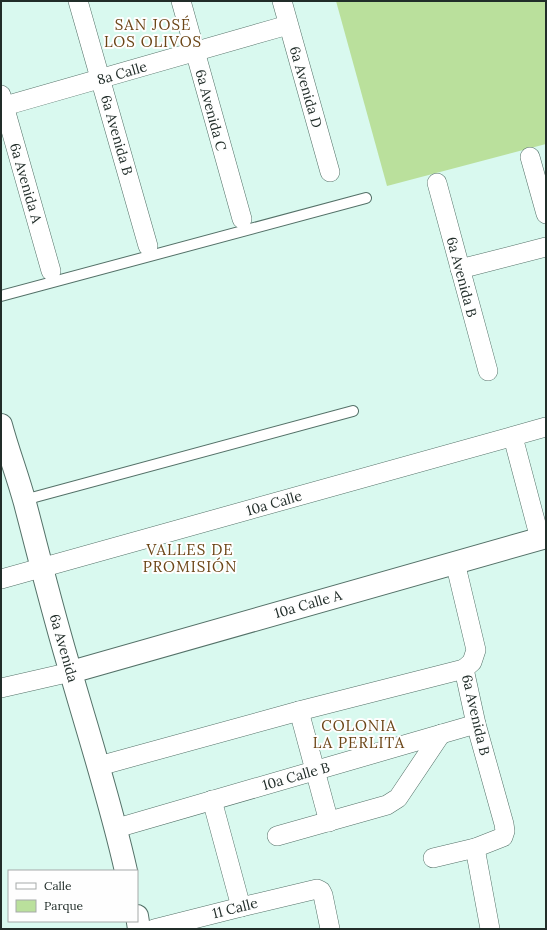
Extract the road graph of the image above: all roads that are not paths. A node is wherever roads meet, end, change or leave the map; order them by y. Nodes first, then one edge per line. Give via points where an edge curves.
1 (78, 1) edge
2 (181, 1) edge
3 (282, 1) edge
4 (288, 25) junction
5 (195, 51) junction
6 (100, 79) junction
7 (2, 103) edge
8 (530, 157) dead end
9 (330, 172) dead end
10 (437, 183) dead end
11 (366, 198) dead end
12 (546, 214) edge
13 (242, 218) dead end
14 (148, 246) dead end
15 (546, 246) edge
16 (460, 269) junction
17 (51, 271) dead end
18 (1, 296) edge
19 (488, 371) dead end
20 (353, 411) dead end
21 (1, 425) edge
22 (546, 427) edge
23 (513, 436) junction
24 (6, 460) edge
25 (25, 501) junction
26 (543, 538) edge
27 (455, 562) junction
28 (41, 568) junction
29 (1, 579) edge
30 (464, 670) junction
31 (71, 672) junction
32 (1, 688) edge
33 (299, 711) junction
34 (476, 724) junction
35 (441, 734) junction
36 (99, 766) junction
37 (315, 771) junction
38 (212, 800) junction
39 (329, 822) junction
40 (117, 828) junction
41 (277, 836) dead end
42 (475, 848) junction
43 (433, 858) dead end
44 (126, 870) edge
45 (240, 906) junction
46 (191, 924) edge
47 (154, 929) edge
48 (330, 929) edge
49 (490, 929) edge

1 - 6 street, 6a Avenida B
2 - 5 street, 6a Avenida C
3 - 4 street, 6a Avenida D
4 - 5 street, 8a Calle
4 - 9 street, 6a Avenida D
5 - 6 street, 8a Calle
5 - 13 street, 6a Avenida C
6 - 7 street, 8a Calle
6 - 14 street, 6a Avenida B
7 - 17 street, 6a Avenida A
8 - 12 street
10 - 16 street, 6a Avenida B
11 - 18 lane
15 - 16 street
16 - 19 street, 6a Avenida B
20 - 25 lane
21 - 24 street, 6a Avenida
22 - 23 street, 10a Calle
23 - 26 street
23 - 28 street, 10a Calle
24 - 25 street, 6a Avenida
25 - 28 street, 6a Avenida
26 - 27 street, 10a Calle A
27 - 30 street, 6a Avenida B via 476,650 472,662
27 - 31 street, 10a Calle A
28 - 29 street, 10a Calle
28 - 31 street, 6a Avenida
30 - 33 street
30 - 34 street, 6a Avenida B
31 - 32 street
31 - 36 street, 6a Avenida
33 - 36 street
33 - 37 street
34 - 35 street, 10a Calle B
34 - 42 street, 6a Avenida B via 505,831 503,837
35 - 37 street, 10a Calle B
35 - 39 street via 398,798 387,805
36 - 40 street, 6a Avenida
37 - 38 street, 10a Calle B
37 - 39 street
38 - 40 street, 10a Calle B
38 - 45 street
39 - 41 street
40 - 44 street, 6a Avenida
42 - 43 street
42 - 49 street
45 - 46 street, 11 Calle
45 - 48 street, 11 Calle via 317,889 323,895
46 - 47 street, 11 Calle

